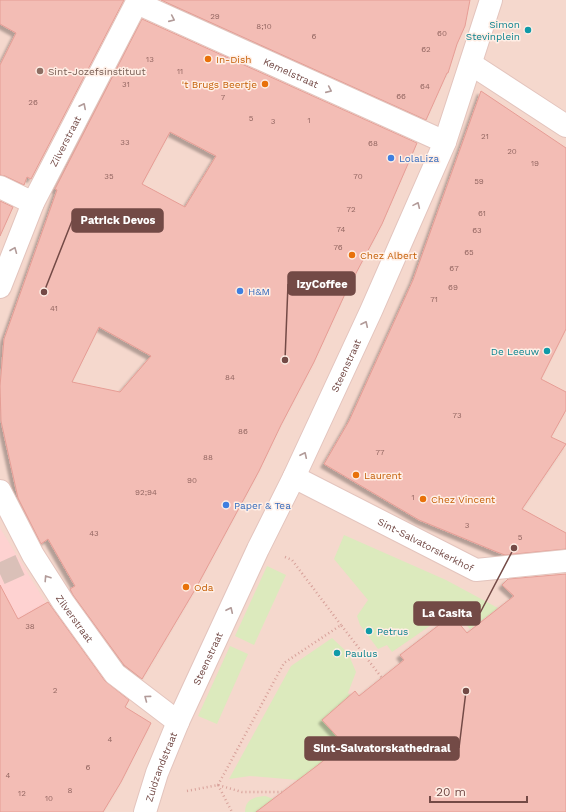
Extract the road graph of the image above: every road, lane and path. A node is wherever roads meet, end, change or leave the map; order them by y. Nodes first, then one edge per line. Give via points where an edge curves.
1 (491, 0) edge
2 (137, 2) edge
3 (471, 64) junction
4 (566, 126) edge
5 (445, 142) junction
6 (0, 187) edge
7 (33, 203) junction
8 (0, 287) edge
9 (294, 478) junction
10 (0, 491) edge
11 (258, 549) junction
12 (566, 561) edge
13 (341, 625) junction
14 (382, 678) dead end
15 (178, 722) junction
16 (218, 785) junction
17 (186, 791) dead end
18 (282, 792) dead end
19 (146, 812) edge
20 (232, 812) edge

1 - 3 street, Steenstraat
2 -> 5 street, Kemelstraat
7 -> 2 street, Zilverstraat
3 - 4 street
3 - 5 street, Steenstraat
9 -> 5 street, Steenstraat
6 - 7 street
8 -> 7 street, Zilverstraat
9 - 11 street, Steenstraat
9 - 12 street, Sint-Salvatorskerkhof via 476,570
15 -> 10 street, Zilverstraat via 115,674 63,602 27,559
11 - 13 path via 292,560
15 -> 11 street, Steenstraat
13 - 14 path
13 - 16 path via 284,663
15 - 19 street, Zuidzandstraat via 158,772
16 - 17 path
16 - 18 path via 242,792
16 - 20 path

